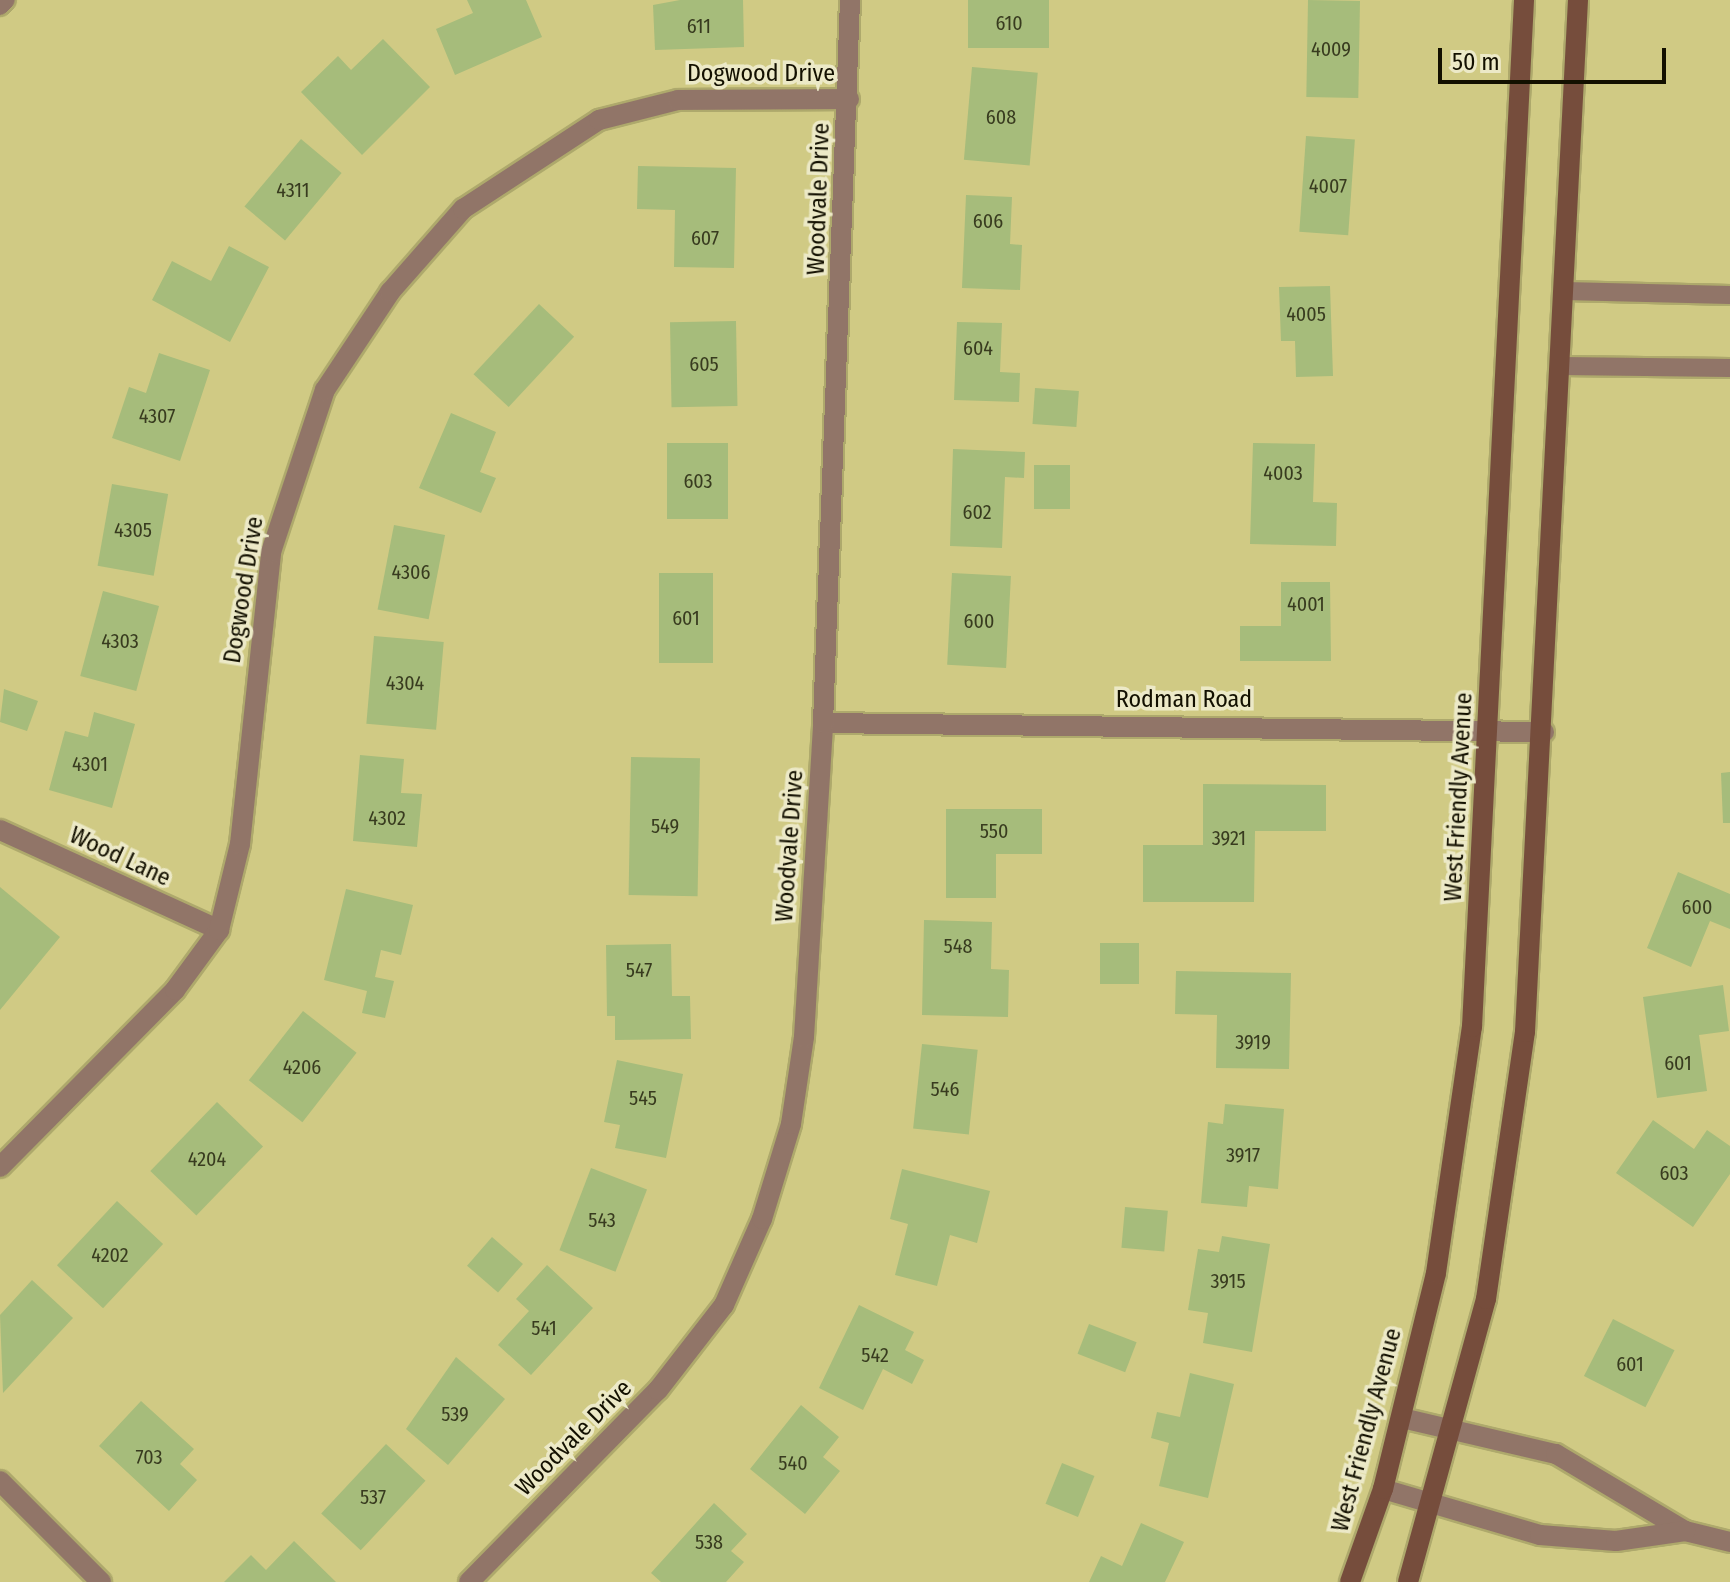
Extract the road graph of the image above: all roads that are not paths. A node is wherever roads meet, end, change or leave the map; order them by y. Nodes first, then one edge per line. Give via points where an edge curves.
1 (6, 0) edge
2 (850, 0) edge
3 (1524, 0) edge
4 (1578, 0) edge
5 (0, 6) edge
6 (849, 99) junction
7 (1564, 291) junction
8 (1730, 295) edge
9 (1561, 366) junction
10 (1730, 368) edge
11 (823, 723) junction
12 (1489, 729) junction
13 (1544, 732) junction
14 (0, 830) edge
15 (219, 930) junction
16 (0, 1167) edge
17 (1402, 1418) junction
18 (1454, 1432) junction
19 (0, 1481) edge
20 (1383, 1489) junction
21 (1435, 1505) junction
22 (1685, 1531) junction
23 (1730, 1542) edge
24 (101, 1582) edge
25 (469, 1582) edge
26 (1350, 1582) edge
27 (1408, 1582) edge

1 - 5 lane
2 - 6 street, Woodvale Drive
3 - 12 main road, West Friendly Avenue
4 - 7 main road
6 - 11 street, Woodvale Drive
6 - 15 street, Dogwood Drive via 678,100 599,120 463,209 390,292 325,390 271,552 240,844
7 - 8 lane
7 - 9 main road
9 - 10 lane
9 - 13 main road
11 - 12 street, Rodman Road
11 - 25 street, Woodvale Drive via 804,1037 791,1124 762,1219 724,1305 658,1390
12 - 13 street, Rodman Road
12 - 17 main road, West Friendly Avenue via 1472,1027 1436,1273
13 - 18 main road via 1525,1032 1486,1299
14 - 15 street, Wood Lane
15 - 16 street, Dogwood Drive via 175,990
17 - 18 street
17 - 20 main road, West Friendly Avenue
18 - 21 main road
18 - 22 street via 1556,1454
19 - 24 street
20 - 21 street
20 - 26 main road, West Friendly Avenue
21 - 22 street via 1540,1535 1616,1541
21 - 27 main road
22 - 23 street

